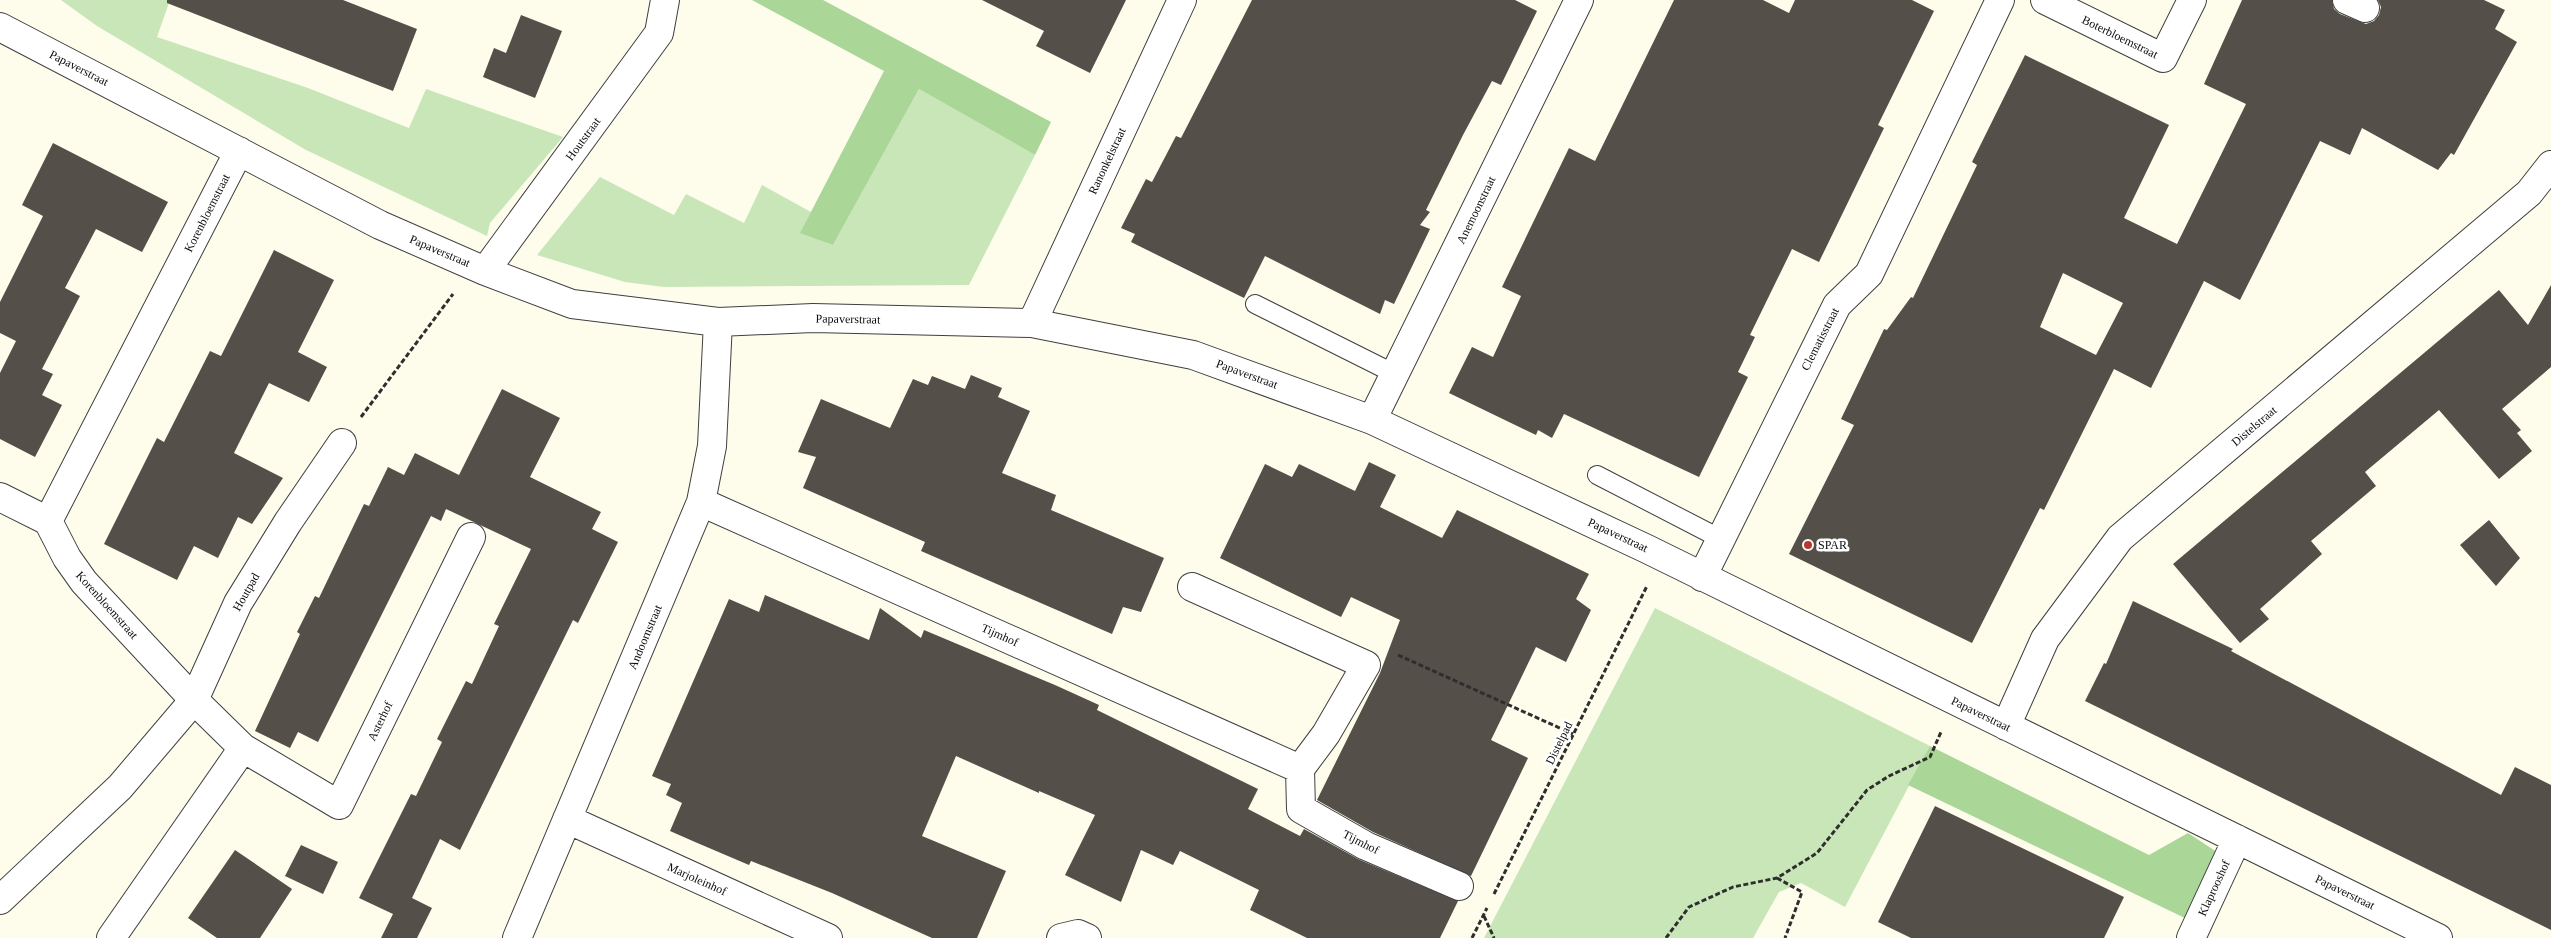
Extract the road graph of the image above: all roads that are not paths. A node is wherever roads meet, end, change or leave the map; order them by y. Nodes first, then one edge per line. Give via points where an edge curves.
1 (665, 0) edge
2 (1182, 0) edge
3 (1580, 0) edge
4 (2000, 0) edge
5 (2045, 0) edge
6 (2192, 0) edge
7 (0, 27) edge
8 (239, 151) junction
9 (2551, 165) edge
10 (480, 268) junction
11 (1256, 304) dead end
12 (718, 322) junction
13 (1032, 323) junction
14 (1394, 374) junction
15 (1372, 420) junction
16 (342, 443) road end
17 (1596, 475) dead end
18 (0, 497) edge
19 (701, 502) junction
20 (48, 522) junction
21 (471, 537) dead end
22 (1720, 539) junction
23 (1702, 577) junction
24 (1192, 587) dead end
25 (194, 700) junction
26 (2006, 726) junction
27 (243, 748) junction
28 (1300, 769) junction
29 (567, 819) junction
30 (2237, 839) junction
31 (1459, 886) dead end
32 (0, 900) edge
33 (111, 938) edge
34 (518, 938) edge
35 (828, 938) edge
36 (1061, 938) edge
37 (1087, 938) edge
38 (2190, 938) edge
39 (2438, 938) edge

1 - 10 street, Houtstraat via 659,33
2 - 13 street, Ranonkelstraat
3 - 14 street, Anemoonstraat
4 - 22 street, Clematisstraat via 1869,274 1837,305
5 - 6 street, Boterbloemstraat via 2163,58
7 - 8 street, Papaverstraat
8 - 10 street, Papaverstraat via 380,225
8 - 20 street, Korenbloemstraat
9 - 26 street, Distelstraat via 2529,193 2120,538 2045,639
10 - 12 street, Papaverstraat via 572,304
11 - 14 lane
12 - 13 street, Papaverstraat via 813,318
12 - 19 street, Andoornstraat via 712,446
13 - 15 street, Papaverstraat via 1193,354
14 - 15 street, Anemoonstraat
15 - 23 street, Papaverstraat
16 - 25 street, Houtpad via 238,603
17 - 22 lane
18 - 20 street
19 - 28 street, Tijmhof
19 - 29 street, Andoornstraat
20 - 25 street, Korenbloemstraat via 84,582
21 - 27 street, Asterhof via 339,805
22 - 23 street, Clematisstraat
23 - 26 street, Papaverstraat
24 - 28 street via 1366,665 1326,734
25 - 27 street, Korenbloemstraat
25 - 32 street, Houtpad via 120,787
26 - 30 street, Papaverstraat
27 - 33 street
28 - 31 street, Tijmhof via 1301,809 1366,846
29 - 34 street, Andoornstraat
29 - 35 street, Marjoleinhof
30 - 38 street, Klaprooshof
30 - 39 street, Papaverstraat
36 - 37 street via 1078,934

